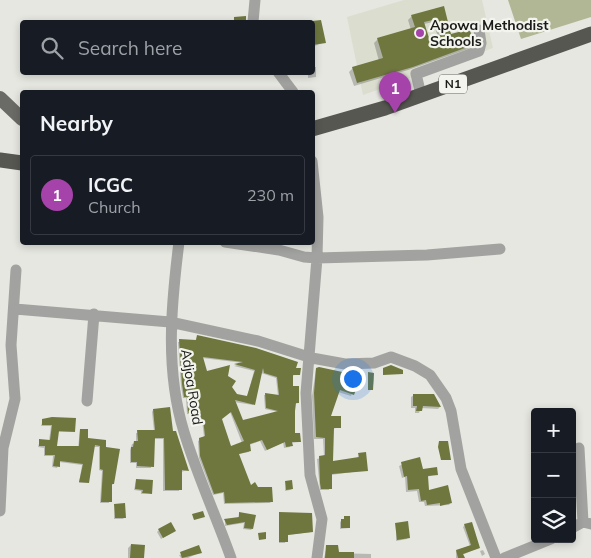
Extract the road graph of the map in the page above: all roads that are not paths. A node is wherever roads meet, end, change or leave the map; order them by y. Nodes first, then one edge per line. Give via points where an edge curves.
1 (255, 0) edge
2 (253, 20) edge
3 (478, 30) dead end
4 (591, 34) edge
5 (280, 75) edge
6 (292, 90) edge
7 (421, 95) junction
8 (0, 98) edge
9 (20, 117) edge
10 (315, 128) edge
11 (0, 160) edge
12 (20, 163) edge
13 (315, 189) edge
14 (179, 245) edge
15 (245, 245) edge
16 (500, 249) dead end
17 (317, 258) junction
18 (16, 270) dead end
19 (15, 309) junction
20 (94, 314) junction
21 (170, 322) junction
22 (6, 345) edge
23 (308, 356) junction
24 (87, 401) dead end
25 (0, 412) edge
26 (12, 412) junction
27 (579, 448) dead end
28 (1, 505) edge
29 (587, 523) edge
30 (540, 543) edge
31 (231, 558) edge
32 (317, 558) edge
33 (496, 558) edge
34 (504, 558) edge

1 - 2 street
3 - 7 street via 479,51 416,74
4 - 7 highway, N1
5 - 6 street
7 - 10 highway, N1
8 - 9 main road
11 - 12 highway
13 - 17 street
14 - 21 street, Adjoa Road
15 - 17 street
16 - 17 street
17 - 23 street
18 - 19 street
19 - 20 street
19 - 22 street
20 - 21 street
20 - 24 street
21 - 23 street via 238,336
21 - 31 street, Adjoa Road via 173,375 184,432
22 - 26 street via 15,399
23 - 32 street via 306,393 310,475 322,519
23 - 33 street via 358,365 391,357 430,375 451,410 459,464
25 - 26 street
26 - 28 street via 3,448
27 - 29 street
30 - 34 street

